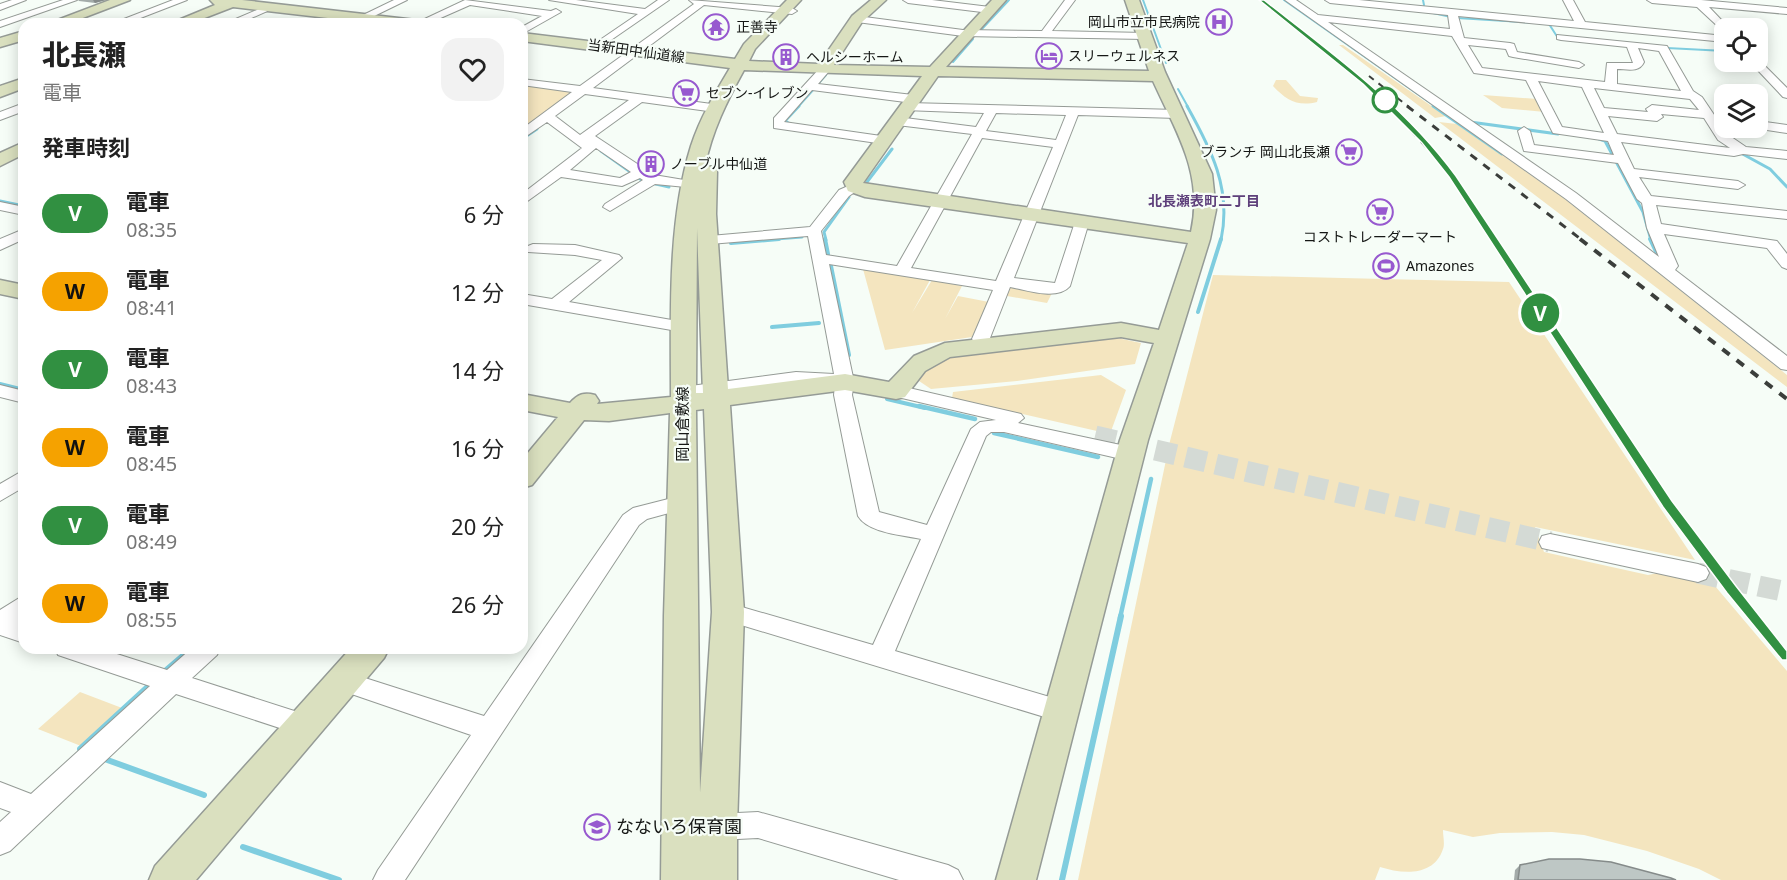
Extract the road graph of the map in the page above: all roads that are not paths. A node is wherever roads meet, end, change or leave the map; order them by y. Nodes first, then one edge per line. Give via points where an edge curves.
1 (21, 0) edge
2 (72, 0) edge
3 (123, 0) edge
4 (182, 0) edge
5 (329, 0) edge
6 (402, 0) edge
7 (554, 0) edge
8 (664, 0) edge
9 (686, 0) edge
10 (908, 0) edge
11 (1070, 0) edge
12 (1132, 0) edge
13 (1290, 0) edge
14 (1303, 0) edge
15 (1330, 0) edge
16 (1355, 0) edge
17 (1568, 0) edge
18 (1645, 0) edge
19 (218, 1) edge
20 (471, 1) edge
21 (575, 1) edge
22 (704, 1) edge
23 (1698, 2) edge
24 (1429, 5) edge
25 (1652, 5) edge
26 (793, 6) edge
27 (877, 6) edge
28 (0, 7) edge
29 (269, 8) junction
30 (1787, 11) edge
31 (302, 12) junction
32 (646, 12) junction
33 (1452, 12) junction
34 (552, 14) junction
35 (1692, 16) dead end
36 (980, 17) edge
37 (71, 18) edge
38 (132, 18) edge
39 (188, 18) edge
40 (244, 18) edge
41 (288, 18) edge
42 (362, 18) joint
43 (432, 18) edge
44 (1315, 18) junction
45 (1714, 18) joint
46 (857, 19) junction
47 (1551, 21) junction
48 (1578, 22) junction
49 (0, 24) edge
50 (528, 28) edge
51 (1653, 28) junction
52 (1459, 32) junction
53 (1045, 34) junction
54 (0, 35) edge
55 (1144, 36) junction
56 (18, 37) edge
57 (1561, 37) junction
58 (1714, 37) edge
59 (18, 38) edge
60 (528, 38) edge
61 (0, 43) edge
62 (1631, 45) junction
63 (598, 46) junction
64 (1663, 48) junction
65 (638, 51) junction
66 (744, 65) junction
67 (1579, 65) junction
68 (825, 67) junction
69 (935, 71) junction
70 (1765, 72) edge
71 (1158, 74) junction
72 (1532, 78) junction
73 (528, 83) edge
74 (1590, 83) junction
75 (18, 85) edge
76 (810, 86) junction
77 (1611, 86) junction
78 (585, 90) junction
79 (0, 92) edge
80 (1787, 95) edge
81 (1690, 96) junction
82 (639, 98) junction
83 (0, 99) edge
84 (911, 103) junction
85 (18, 104) edge
86 (18, 108) edge
87 (715, 108) junction
88 (992, 109) junction
89 (1074, 111) junction
90 (1599, 111) junction
91 (1177, 114) junction
92 (1706, 115) junction
93 (0, 116) edge
94 (548, 117) junction
95 (897, 121) junction
96 (1768, 126) edge
97 (1787, 129) edge
98 (528, 131) edge
99 (1524, 131) dead end
100 (979, 132) junction
101 (1612, 138) junction
102 (584, 139) junction
103 (884, 140) junction
104 (1060, 144) junction
105 (18, 150) edge
106 (1739, 151) junction
107 (1787, 155) edge
108 (0, 161) edge
109 (1620, 162) junction
110 (560, 173) junction
111 (642, 178) junction
112 (528, 184) edge
113 (691, 184) junction
114 (1738, 185) dead end
115 (542, 186) junction
116 (855, 188) junction
117 (528, 196) edge
118 (1644, 199) junction
119 (940, 202) junction
120 (0, 206) edge
121 (610, 207) dead end
122 (18, 210) edge
123 (1031, 215) junction
124 (1787, 215) edge
125 (1082, 222) junction
126 (1654, 228) junction
127 (814, 231) junction
128 (18, 236) edge
129 (1200, 239) junction
130 (710, 240) junction
131 (0, 245) edge
132 (1780, 245) edge
133 (534, 249) dead end
134 (819, 258) junction
135 (1787, 264) edge
136 (1666, 270) junction
137 (902, 271) junction
138 (0, 274) edge
139 (18, 278) edge
140 (1003, 284) junction
141 (0, 287) edge
142 (18, 291) edge
143 (528, 300) edge
144 (558, 302) junction
145 (682, 327) junction
146 (1166, 338) junction
147 (987, 346) junction
148 (1787, 365) edge
149 (845, 382) junction
150 (0, 391) edge
151 (528, 391) edge
152 (896, 391) junction
153 (716, 395) junction
154 (18, 396) edge
155 (683, 399) junction
156 (528, 402) edge
157 (583, 406) junction
158 (1095, 436) tunnel mouth
159 (1130, 454) junction
160 (528, 471) edge
161 (18, 481) edge
162 (0, 494) edge
163 (684, 502) junction
164 (933, 534) junction
165 (1550, 542) tunnel mouth
166 (1698, 573) tunnel mouth
167 (18, 609) edge
168 (728, 612) junction
169 (0, 624) edge
170 (18, 631) edge
171 (85, 654) edge
172 (199, 654) edge
173 (367, 654) edge
174 (880, 658) junction
175 (162, 680) junction
176 (343, 681) junction
177 (1061, 711) junction
178 (304, 725) junction
179 (490, 730) junction
180 (0, 795) edge
181 (35, 808) junction
182 (717, 827) junction
183 (0, 841) edge
184 (169, 880) edge
185 (388, 880) edge
186 (681, 880) edge
187 (717, 880) edge
188 (948, 880) edge
189 (1016, 880) edge

1 - 28 street
2 - 49 street
3 - 37 street
4 - 38 street
5 - 31 street
6 - 42 street
7 - 21 street
8 - 32 street
9 - 22 street
10 - 36 street
11 - 53 street
12 - 55 street
13 - 44 street
14 - 24 street via 1405,9
15 - 24 street
16 - 24 street
17 - 48 street via 1581,21
18 - 25 street
19 - 29 street
19 - 39 street
20 - 34 street
20 - 43 street
21 - 32 street
21 - 34 street
22 - 26 street
22 - 65 street
23 - 25 street
23 - 30 street
23 - 45 street
24 - 33 street
26 - 66 street, 岡山倉敷線
27 - 46 street
29 - 31 street
29 - 40 street
31 - 41 street
31 - 42 street
32 - 63 street
33 - 47 street
33 - 52 street
34 - 50 street
35 - 45 street
36 - 46 street
36 - 53 street
36 - 69 street
44 - 52 street
44 - 136 street via 1571,196
46 - 68 street
47 - 48 street
47 - 57 street
48 - 51 street
51 - 58 street
51 - 64 street
52 - 67 street via 1510,46 1512,54
52 - 72 street via 1478,71
53 - 55 street
54 - 56 street
55 - 71 street
57 - 62 street
57 - 67 street
59 - 61 street
60 - 63 street, 当新田中仙道線
62 - 64 street
62 - 77 street via 1639,62 1636,66 1611,65
63 - 65 street, 当新田中仙道線
64 - 81 street
65 - 66 street, 当新田中仙道線
65 - 78 street
66 - 68 street, 当新田中仙道線
66 - 87 street, 岡山倉敷線
66 - 130 street, 岡山倉敷線 via 708,171 706,214
67 - 74 street
68 - 69 street, 当新田中仙道線
68 - 76 street
69 - 71 street, 当新田中仙道線
69 - 84 street
70 - 80 street
71 - 91 street
72 - 74 street
72 - 101 street via 1557,130
73 - 78 street
74 - 77 street
74 - 90 street
75 - 79 street
76 - 84 street
76 - 103 street via 778,125
77 - 81 street
78 - 82 street
78 - 94 street
81 - 92 street via 1698,99
82 - 87 street
82 - 102 street
83 - 85 street
84 - 88 street
84 - 95 street
86 - 93 street
87 - 113 street, 岡山倉敷線 via 706,126
88 - 89 street
88 - 100 street
89 - 91 street
89 - 104 street
90 - 92 street via 1657,117 1652,110
90 - 101 street
91 - 129 street via 1203,174 1206,210
92 - 106 street via 1722,137
94 - 98 street
94 - 102 street
95 - 100 street
95 - 103 street
96 - 97 street
99 - 109 street via 1529,148
100 - 104 street
100 - 119 street
101 - 106 street
101 - 109 street
102 - 110 street via 590,148
102 - 111 street
103 - 116 street via 853,182
104 - 123 street
105 - 108 street
106 - 107 street
109 - 114 street
109 - 118 street
110 - 111 street via 622,182
110 - 115 street
111 - 113 street
111 - 121 street
112 - 115 street
113 - 145 street, 岡山倉敷線 via 684,242
115 - 117 street
116 - 119 street
116 - 127 street via 844,193
118 - 124 street
118 - 126 street via 1649,203
119 - 123 street
119 - 137 street
120 - 122 street
123 - 125 street
123 - 140 street
125 - 129 street
125 - 140 street via 1062,286 1053,289
126 - 132 street
126 - 136 street via 1670,266
127 - 130 street
127 - 134 street
128 - 131 street
129 - 146 street
130 - 153 street, 岡山倉敷線
132 - 135 street
133 - 144 street via 575,250 614,258
134 - 137 street
134 - 149 street
136 - 148 street
137 - 140 street
138 - 139 street
140 - 147 street via 981,339
141 - 142 street
143 - 144 street
144 - 145 street
145 - 155 street, 岡山倉敷線
146 - 147 street via 1121,330
146 - 159 street
147 - 152 street via 945,350 919,361
149 - 152 street
149 - 153 street
149 - 164 street via 843,395 869,516
150 - 154 street
151 - 157 street
152 - 158 street
153 - 155 street
153 - 168 street, 岡山倉敷線
155 - 157 street via 609,413
155 - 163 street, 岡山倉敷線
156 - 157 street
157 - 160 street
159 - 164 street via 1004,426 987,426 978,433
159 - 177 street
161 - 162 street
163 - 179 street via 640,513 631,520
163 - 186 street, 岡山倉敷線 via 680,616
164 - 174 street
165 - 166 street
167 - 169 street
168 - 174 street
168 - 182 street, 岡山倉敷線
169 - 170 street
171 - 175 street
172 - 175 street
173 - 176 street
174 - 177 street
175 - 178 street
175 - 181 street via 93,754
176 - 178 street
176 - 179 street
177 - 189 street
178 - 184 street
179 - 185 street
180 - 181 street
181 - 183 street
182 - 187 street, 岡山倉敷線
182 - 188 street via 758,825

